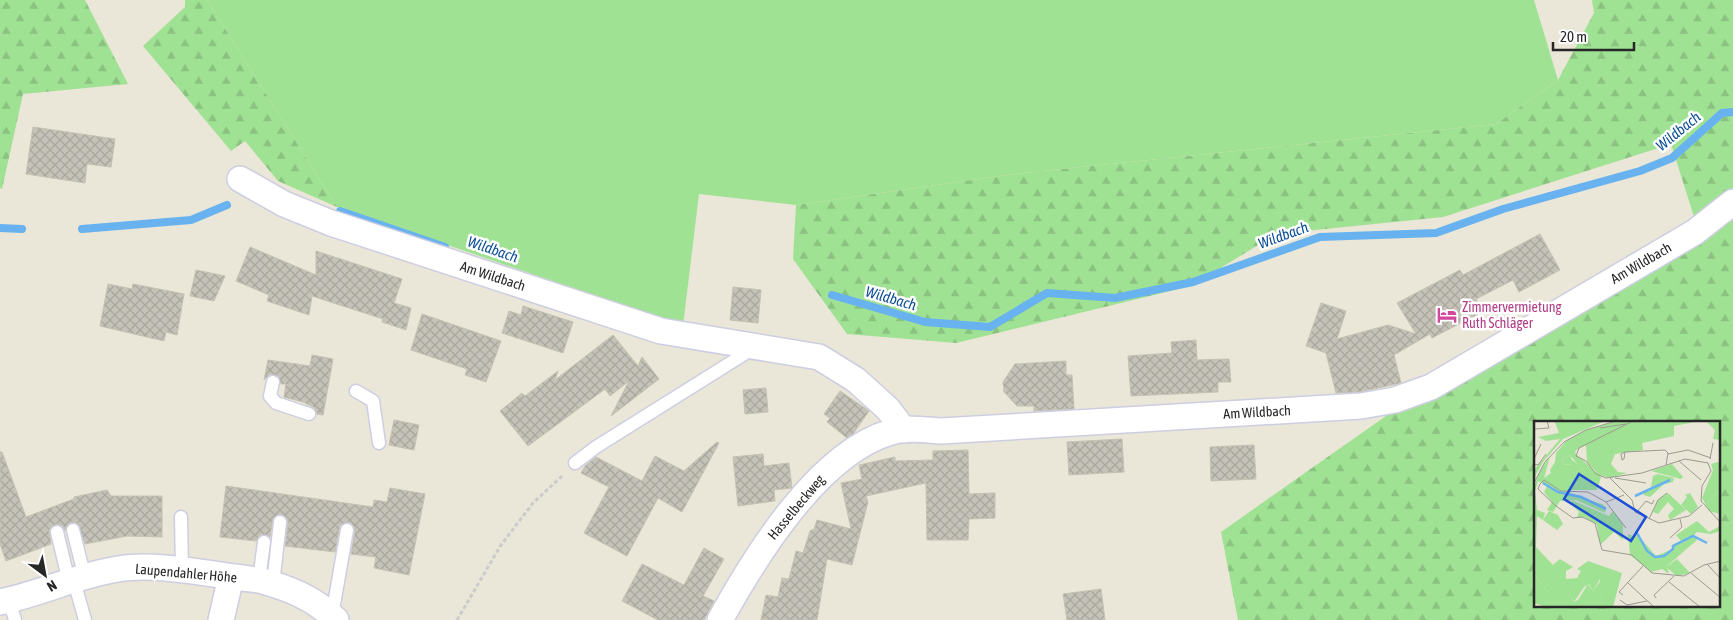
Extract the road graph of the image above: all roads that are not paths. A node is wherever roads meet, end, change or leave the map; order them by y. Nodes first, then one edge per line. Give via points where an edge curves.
1 (240, 179) dead end
2 (1733, 202) edge
3 (756, 347) junction
4 (273, 382) dead end
5 (356, 391) dead end
6 (308, 414) dead end
7 (904, 430) junction
8 (379, 443) dead end
9 (575, 463) road end
10 (182, 517) dead end
11 (280, 522) dead end
12 (73, 530) dead end
13 (347, 530) dead end
14 (57, 532) dead end
15 (264, 542) dead end
16 (182, 571) junction
17 (230, 577) junction
18 (76, 580) junction
19 (266, 582) junction
20 (8, 608) edge
21 (334, 618) edge
22 (86, 620) edge
23 (221, 620) edge
24 (720, 620) edge

1 - 3 street, Am Wildbach via 284,204 331,223 642,325
2 - 7 street, Am Wildbach via 1694,232 1431,387 1395,400 1341,407 941,431
3 - 7 street, Am Wildbach via 819,357 856,380 888,408
3 - 9 lane via 596,446
4 - 6 lane via 270,396 276,403
5 - 8 lane via 373,401
7 - 24 street, Hasselbeckweg via 880,436 822,475 762,548
10 - 16 lane
11 - 19 lane
12 - 18 lane
13 - 21 lane
14 - 18 lane
15 - 19 lane
16 - 17 street, Laupendahler Höhe
16 - 18 street, Laupendahler Höhe via 135,567
17 - 19 street, Laupendahler Höhe
17 - 23 street
18 - 20 street, Laupendahler Höhe
18 - 22 lane
19 - 21 street, Laupendahler Höhe via 299,593

